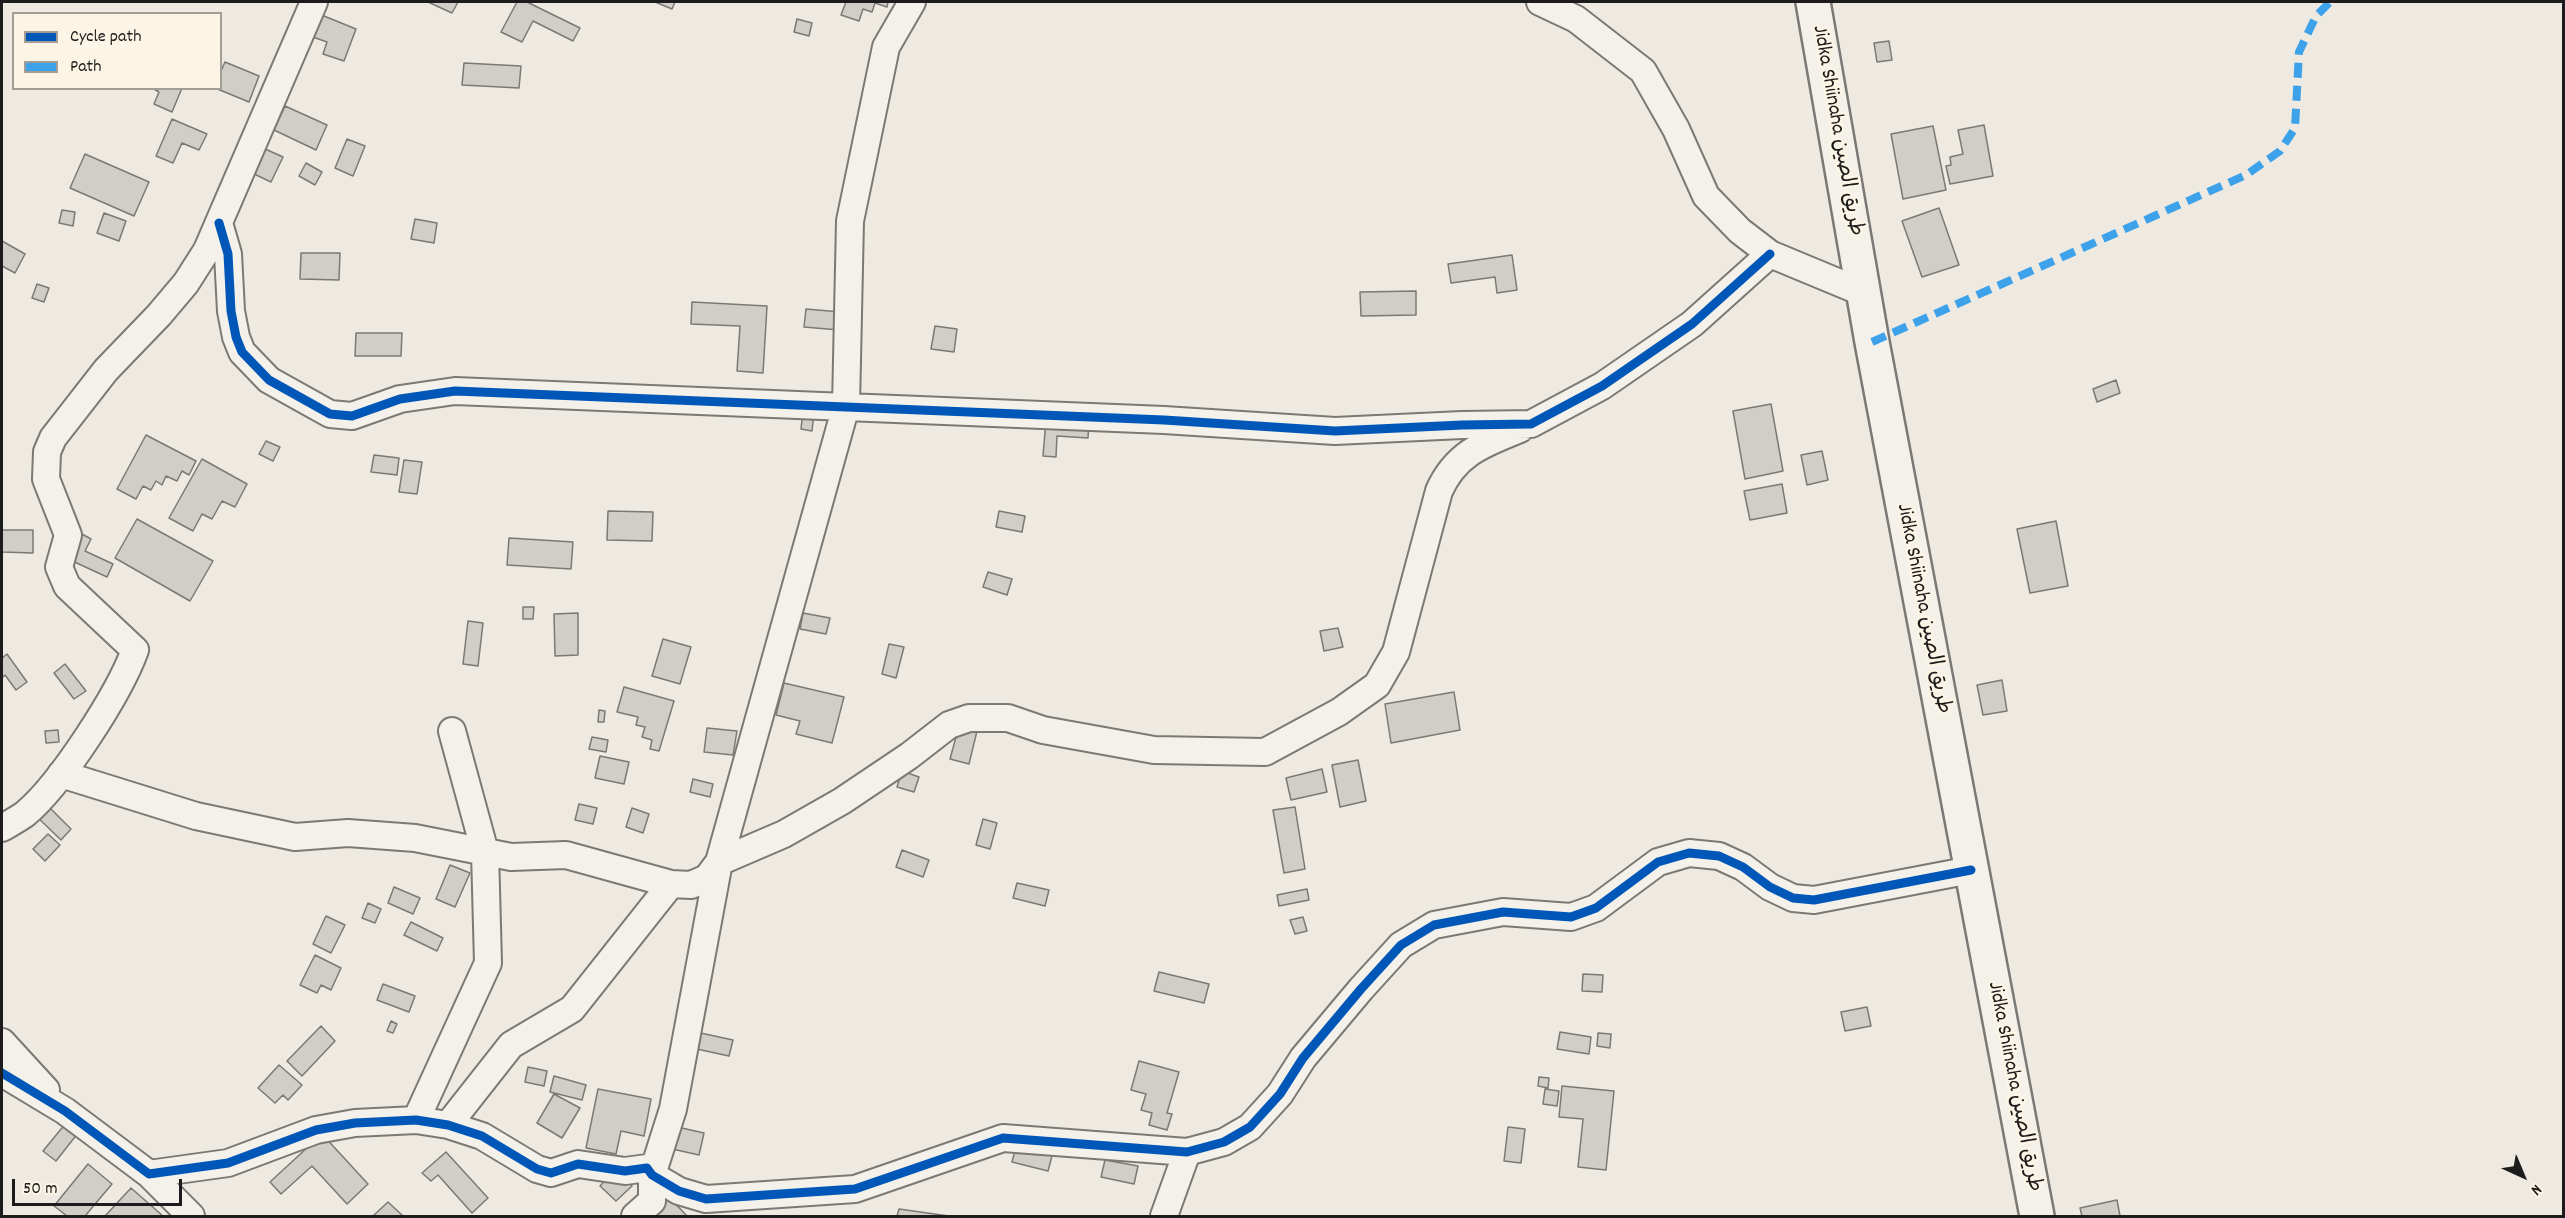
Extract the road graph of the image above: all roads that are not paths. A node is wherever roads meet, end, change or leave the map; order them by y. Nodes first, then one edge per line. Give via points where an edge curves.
1 (314, 2) edge
2 (912, 2) edge
3 (1540, 2) edge
4 (1813, 2) edge
5 (219, 223) junction
6 (1770, 254) junction
7 (1864, 293) junction
8 (846, 406) junction
9 (1531, 424) junction
10 (452, 731) dead end
11 (61, 774) junction
12 (2, 828) edge
13 (485, 852) junction
14 (719, 862) junction
15 (1971, 870) junction
16 (671, 884) junction
17 (2, 1042) edge
18 (2, 1073) edge
19 (65, 1111) junction
20 (416, 1120) junction
21 (448, 1125) junction
22 (1187, 1152) junction
23 (149, 1174) junction
24 (652, 1175) junction
25 (191, 1216) edge
26 (635, 1216) edge
27 (1164, 1216) edge
28 (2037, 1216) edge

1 - 5 street
2 - 8 street via 886,47 850,220
3 - 6 street via 1576,19 1643,71 1676,129 1706,196 1740,231
4 - 7 main road, Jidka Shiinaha طريق الصين
5 - 8 street via 229,260 231,311 242,352 269,380 330,414 352,416 400,399 455,392
5 - 11 street via 186,283 106,370 53,438 47,452 46,479 68,535 59,567 67,586 135,650 125,679
6 - 7 street
6 - 9 street via 1692,324 1602,386
7 - 15 main road, Jidka Shiinaha طريق الصين
8 - 9 street via 1335,431
8 - 14 street
9 - 14 street via 1482,445 1447,473 1396,652 1377,684 1339,712 1265,752 1154,750 1043,730 1008,718 969,718 949,725 909,756 794,828
10 - 13 street
11 - 12 street via 26,813
11 - 13 street via 196,816 295,837 359,834 415,838
13 - 16 street via 526,859 566,855
13 - 20 street via 488,963
14 - 16 street via 707,878 691,885
14 - 24 street via 673,1109
15 - 22 street via 1814,900 1793,898 1719,856 1689,853 1658,862 1596,908 1571,917 1503,912 1434,924 1401,945 1361,989 1250,1127 1224,1142
15 - 28 main road, Jidka Shiinaha طريق الصين
16 - 21 street via 572,1009 511,1046
17 - 19 street
18 - 19 street
19 - 23 street
20 - 21 street
20 - 23 street via 355,1123 316,1130 228,1163
21 - 24 street via 482,1136 537,1169 551,1173 578,1164 625,1171 647,1168
22 - 24 street via 1003,1138 855,1189 706,1199 679,1191
22 - 27 street
23 - 25 street
24 - 26 street via 652,1201

